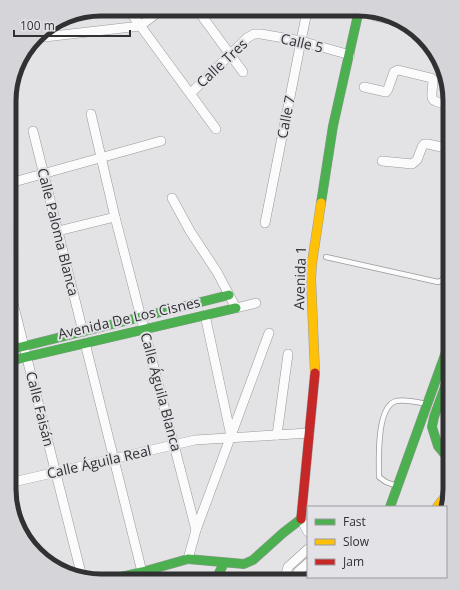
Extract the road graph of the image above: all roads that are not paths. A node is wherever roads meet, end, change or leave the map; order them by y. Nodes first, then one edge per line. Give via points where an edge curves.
1 (133, 16) edge
2 (153, 16) edge
3 (202, 16) edge
4 (306, 16) edge
5 (358, 16) edge
6 (140, 26) junction
7 (254, 34) joint
8 (45, 37) edge
9 (301, 41) junction
10 (230, 54) junction
11 (350, 54) junction
12 (243, 72) dead end
13 (364, 87) dead end
14 (190, 92) junction
15 (443, 104) edge
16 (91, 114) dead end
17 (216, 129) dead end
18 (33, 131) dead end
19 (161, 141) dead end
20 (443, 147) edge
21 (101, 157) junction
22 (382, 161) dead end
23 (43, 174) junction
24 (16, 181) edge
25 (172, 198) dead end
26 (115, 217) junction
27 (265, 223) dead end
28 (58, 231) junction
29 (326, 257) dead end
30 (443, 280) edge
31 (229, 295) junction
32 (256, 303) dead end
33 (236, 308) junction
34 (16, 313) edge
35 (205, 315) junction
36 (141, 317) junction
37 (144, 328) junction
38 (83, 332) junction
39 (269, 333) dead end
40 (85, 343) junction
41 (25, 346) junction
42 (16, 348) edge
43 (288, 354) dead end
44 (27, 357) junction
45 (16, 359) edge
46 (443, 360) edge
47 (443, 392) edge
48 (427, 404) junction
49 (309, 433) junction
50 (277, 435) junction
51 (231, 437) junction
52 (412, 443) junction
53 (175, 444) junction
54 (438, 446) junction
55 (443, 452) edge
56 (113, 459) junction
57 (55, 472) junction
58 (16, 481) edge
59 (397, 486) junction
60 (390, 506) edge
61 (305, 520) edge
62 (196, 530) junction
63 (307, 550) edge
64 (188, 559) junction
65 (224, 563) junction
66 (307, 564) edge
67 (286, 570) junction
68 (80, 571) edge
69 (142, 572) junction
70 (133, 574) edge
71 (218, 574) edge
72 (285, 574) edge
73 (290, 574) edge
74 (298, 574) edge

1 - 6 street
2 - 6 street
3 - 10 street
4 - 9 street, Calle 7
5 - 11 street, Avenida 1
6 - 8 street
6 - 14 street
7 - 9 street, Calle 5
7 - 10 street, Calle Tres
9 - 11 street, Calle 5
9 - 27 street, Calle 7
10 - 12 street
10 - 14 street, Calle Tres
11 - 49 street, Avenida 1 via 333,126 312,263 316,366
13 - 15 street via 386,92 394,72 398,70 431,78 432,100
14 - 17 street
16 - 21 street, Calle Águila Blanca
18 - 23 street, Calle Paloma Blanca
19 - 21 street
20 - 22 street via 424,144 417,160 412,164
21 - 23 street
21 - 26 street, Calle Águila Blanca
23 - 24 street
23 - 28 street, Calle Paloma Blanca
25 - 31 street
26 - 28 street
26 - 36 street, Calle Águila Blanca
28 - 38 street, Calle Paloma Blanca
29 - 30 lane via 438,282
31 - 33 street
31 - 36 street, Avenida De Los Cisnes
32 - 33 street, Avenida De Los Cisnes
33 - 35 street, Avenida De Los Cisnes
34 - 41 street, Calle Faisán
35 - 37 street, Avenida De Los Cisnes
35 - 51 street
36 - 37 street, Calle Águila Blanca
36 - 38 street, Avenida De Los Cisnes
37 - 40 street, Avenida De Los Cisnes
37 - 53 street, Calle Águila Blanca
38 - 41 street, Avenida De Los Cisnes
39 - 51 street
40 - 44 street, Avenida De Los Cisnes
40 - 56 street
41 - 42 street, Avenida De Los Cisnes
41 - 44 street, Calle Faisán
43 - 50 street
44 - 45 street, Avenida De Los Cisnes
44 - 57 street, Calle Faisán
46 - 48 street
47 - 54 street via 432,427
48 - 52 street
48 - 59 lane via 402,400 394,402 382,418 379,477
49 - 50 street, Calle Águila Real
49 - 61 street, Avenida 1
50 - 51 street, Calle Águila Real
51 - 53 street, Calle Águila Real
51 - 62 street
52 - 54 street via 424,441
52 - 59 street
53 - 56 street, Calle Águila Real
53 - 62 street, Calle Águila Blanca
54 - 55 street
56 - 57 street, Calle Águila Real
56 - 69 street
57 - 58 street, Calle Águila Real
57 - 68 street, Calle Faisán
59 - 60 street
61 - 65 street via 283,533 253,560 244,564
62 - 64 street
63 - 67 street via 290,563
64 - 65 street
64 - 69 street
65 - 71 street
66 - 74 street
67 - 72 street
67 - 73 street
69 - 70 street

